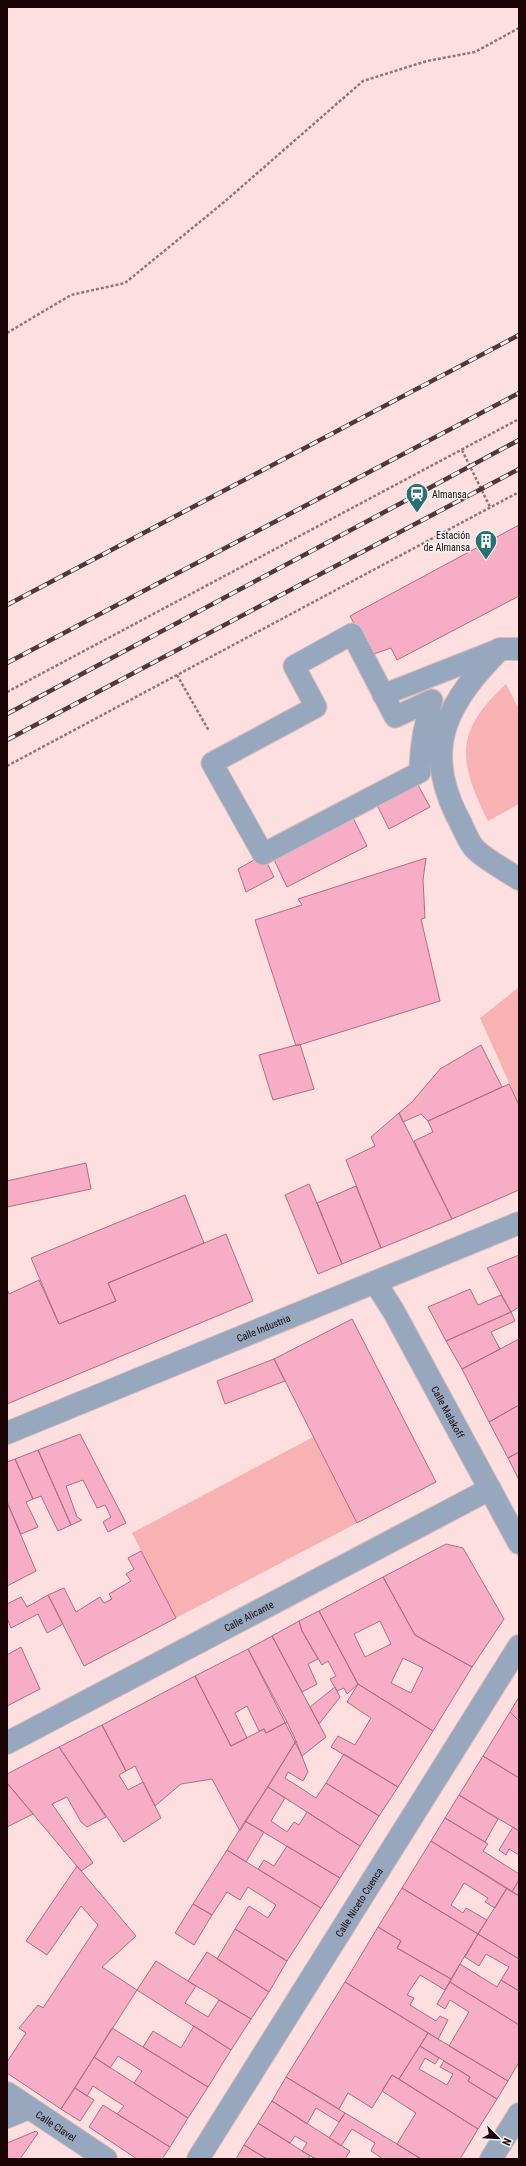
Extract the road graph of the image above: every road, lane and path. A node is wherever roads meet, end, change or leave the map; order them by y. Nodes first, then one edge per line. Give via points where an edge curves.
1 (519, 28) edge
2 (7, 333) edge
3 (519, 419) edge
4 (462, 450) junction
5 (519, 492) edge
6 (490, 507) junction
7 (519, 639) edge
8 (510, 649) edge
9 (177, 675) junction
10 (7, 692) edge
11 (383, 695) junction
12 (223, 756) junction
13 (7, 766) edge
14 (519, 879) edge
15 (519, 1222) edge
16 (375, 1282) junction
17 (7, 1433) edge
18 (490, 1490) junction
19 (519, 1543) edge
20 (519, 1646) edge
21 (7, 1743) edge
22 (7, 2093) edge
23 (29, 2108) junction
24 (519, 2114) edge
25 (7, 2117) edge
26 (106, 2159) edge
27 (198, 2159) edge
28 (491, 2159) edge

1 - 2 path via 475,52 427,61 362,81 222,203 125,283 71,295
3 - 4 path
4 - 6 path
4 - 10 path
5 - 6 path
6 - 9 path
7 - 8 street
8 - 11 lane
8 - 14 street via 481,669 448,717 441,760 443,784 475,850
9 - 12 path
9 - 13 path
11 - 12 lane via 352,634 294,666 316,707
11 - 12 lane via 395,717 432,700 423,729 420,772 263,854 212,763
15 - 16 street, Calle Industria
16 - 17 street, Calle Industria
16 - 18 street, Calle Malakoff via 394,1312
18 - 19 street, Calle Malakoff
18 - 21 street, Calle Alicante
20 - 27 street, Calle Niceto Cuenca
22 - 23 street, Calle Clavel
23 - 25 street
23 - 26 street, Calle Clavel
24 - 28 street

